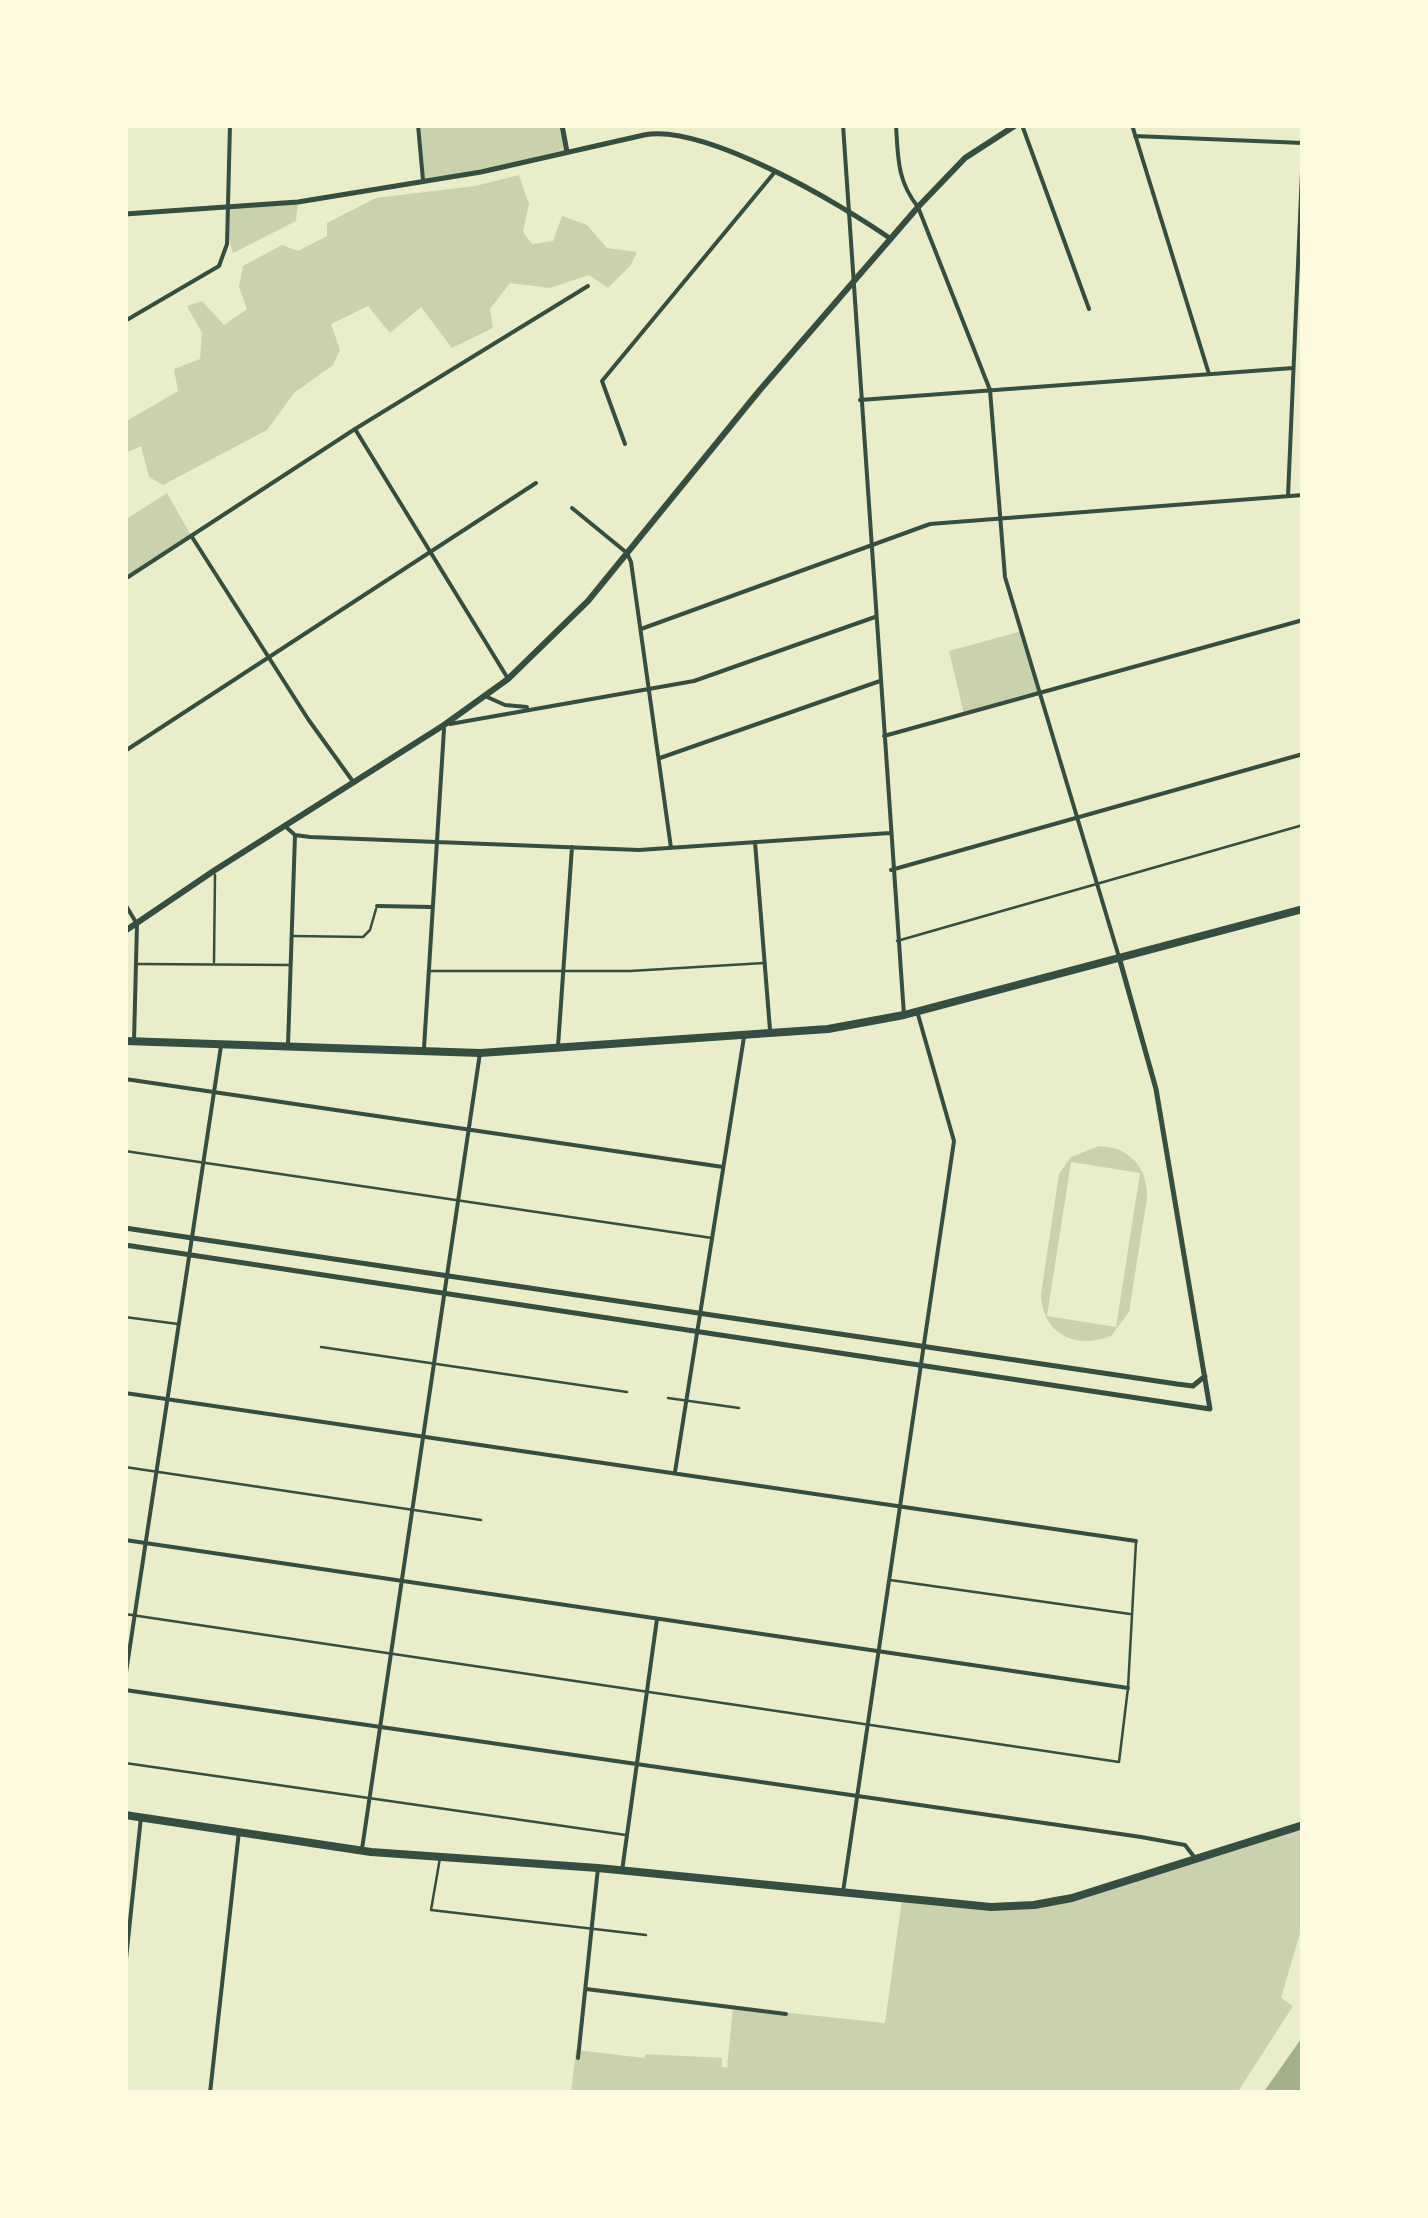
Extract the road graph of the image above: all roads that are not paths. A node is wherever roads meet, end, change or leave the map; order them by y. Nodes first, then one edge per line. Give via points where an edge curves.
1 (230, 125) edge
2 (418, 125) edge
3 (562, 125) edge
4 (843, 125) edge
5 (896, 125) edge
6 (1019, 125) edge
7 (1132, 125) edge
8 (1136, 136) junction
9 (1303, 146) edge
10 (567, 152) junction
11 (774, 173) junction
12 (423, 182) junction
13 (226, 205) junction
14 (918, 207) junction
15 (846, 211) junction
16 (125, 214) edge
17 (891, 239) junction
18 (588, 286) dead end
19 (852, 286) junction
20 (1089, 309) dead end
21 (125, 320) edge
22 (1293, 368) junction
23 (1209, 374) junction
24 (990, 390) junction
25 (860, 400) junction
26 (354, 430) junction
27 (624, 444) dead end
28 (536, 484) dead end
29 (1303, 495) edge
30 (1288, 496) junction
31 (572, 508) dead end
32 (1000, 517) junction
33 (192, 536) junction
34 (870, 546) junction
35 (430, 552) junction
36 (627, 554) junction
37 (125, 579) edge
38 (875, 616) junction
39 (1303, 620) edge
40 (641, 629) junction
41 (270, 657) junction
42 (508, 679) junction
43 (880, 680) junction
44 (648, 689) junction
45 (1041, 693) junction
46 (486, 696) junction
47 (536, 708) junction
48 (444, 725) junction
49 (884, 736) junction
50 (125, 750) edge
51 (1303, 754) edge
52 (660, 758) junction
53 (354, 783) junction
54 (1078, 816) junction
55 (1303, 824) edge
56 (286, 827) junction
57 (890, 832) junction
58 (295, 835) junction
59 (438, 841) junction
60 (756, 842) junction
61 (572, 847) junction
62 (671, 848) junction
63 (215, 870) junction
64 (892, 870) junction
65 (1097, 884) junction
66 (125, 904) edge
67 (377, 906) joint
68 (432, 907) junction
69 (1303, 909) edge
70 (137, 924) junction
71 (125, 931) edge
72 (292, 936) junction
73 (896, 942) junction
74 (1118, 957) junction
75 (764, 962) junction
76 (214, 963) junction
77 (137, 964) junction
78 (291, 965) junction
79 (428, 971) junction
80 (562, 972) junction
81 (917, 1011) junction
82 (904, 1015) junction
83 (770, 1035) junction
84 (744, 1037) junction
85 (130, 1042) edge
86 (222, 1045) junction
87 (288, 1047) junction
88 (558, 1049) junction
89 (424, 1052) junction
90 (480, 1053) junction
91 (125, 1079) edge
92 (214, 1092) junction
93 (469, 1130) junction
94 (125, 1151) edge
95 (204, 1162) junction
96 (723, 1167) junction
97 (458, 1200) junction
98 (125, 1228) edge
99 (192, 1238) junction
100 (712, 1238) junction
101 (125, 1245) edge
102 (190, 1255) junction
103 (447, 1276) junction
104 (444, 1293) junction
105 (700, 1313) junction
106 (125, 1317) edge
107 (179, 1324) junction
108 (697, 1331) junction
109 (923, 1346) junction
110 (321, 1347) dead end
111 (434, 1363) junction
112 (920, 1365) junction
113 (1205, 1376) junction
114 (627, 1392) dead end
115 (125, 1393) edge
116 (668, 1398) dead end
117 (168, 1399) junction
118 (686, 1400) junction
119 (740, 1408) dead end
120 (423, 1437) junction
121 (125, 1467) edge
122 (156, 1472) junction
123 (674, 1473) junction
124 (900, 1506) junction
125 (412, 1510) junction
126 (481, 1520) dead end
127 (125, 1540) edge
128 (1136, 1541) joint
129 (146, 1543) junction
130 (889, 1579) junction
131 (402, 1581) junction
132 (125, 1614) edge
133 (1133, 1615) junction
134 (135, 1616) junction
135 (657, 1618) junction
136 (878, 1651) junction
137 (391, 1654) junction
138 (125, 1679) edge
139 (1128, 1688) junction
140 (125, 1690) edge
141 (647, 1692) junction
142 (868, 1724) junction
143 (380, 1728) junction
144 (125, 1762) edge
145 (636, 1764) junction
146 (857, 1797) junction
147 (369, 1798) junction
148 (125, 1815) edge
149 (141, 1817) junction
150 (1303, 1825) edge
151 (238, 1831) junction
152 (626, 1835) junction
153 (362, 1850) junction
154 (440, 1856) junction
155 (1195, 1858) junction
156 (598, 1868) junction
157 (622, 1870) junction
158 (843, 1892) junction
159 (591, 1929) junction
160 (646, 1936) dead end
161 (125, 1968) edge
162 (586, 1988) junction
163 (786, 2014) dead end
164 (578, 2058) dead end
165 (210, 2093) edge

1 - 13 street
2 - 12 street
3 - 10 street
4 - 15 street
5 - 14 street via 899,174
6 - 14 main road via 965,158
6 - 20 street
7 - 8 street
8 - 9 street
8 - 23 street
9 - 22 street
10 - 11 street via 670,132
10 - 12 street
11 - 15 street
11 - 27 street via 602,381
12 - 13 street via 298,202
13 - 16 street
13 - 21 street via 227,244 219,266
14 - 17 main road
14 - 24 street
15 - 17 street
15 - 19 street
17 - 19 main road
18 - 26 street
19 - 25 street
19 - 36 main road
22 - 23 street
22 - 30 street
23 - 24 street
24 - 25 street
24 - 32 street
25 - 34 street
26 - 33 street
26 - 35 street
28 - 35 street
29 - 30 street
30 - 32 street
31 - 36 street
32 - 34 street via 930,524
32 - 45 street via 1005,577
33 - 37 street
33 - 41 street
34 - 38 street
34 - 40 street
35 - 41 street
35 - 42 street
36 - 40 street
36 - 42 main road
38 - 43 street
38 - 44 street via 694,682
39 - 45 street
40 - 44 street
41 - 50 street
41 - 53 street
42 - 46 main road
43 - 49 street
43 - 52 street
44 - 47 street
44 - 52 street
45 - 49 street
45 - 54 street
46 - 47 street
46 - 48 main road
47 - 48 street
48 - 53 main road
48 - 59 street
49 - 57 street
51 - 54 street
52 - 62 street
53 - 56 main road
54 - 64 street
54 - 65 street
55 - 65 lane
56 - 58 street
56 - 63 main road
57 - 60 street
57 - 64 street
58 - 59 street
58 - 72 street
59 - 61 street
59 - 68 street
60 - 62 street
60 - 75 street
61 - 62 street
61 - 80 street
63 - 70 main road
63 - 76 lane
64 - 73 street
65 - 73 lane
65 - 74 street
66 - 70 street
67 - 68 street
67 - 72 lane via 360,938
68 - 79 street
69 - 74 main road
70 - 71 main road
70 - 77 street
72 - 78 street
73 - 82 street
74 - 81 main road
74 - 113 street via 1156,1089
75 - 80 lane
75 - 83 street
76 - 77 lane
76 - 78 lane
77 - 85 street
78 - 87 street
79 - 80 lane
79 - 89 street
80 - 88 street
81 - 82 main road
81 - 109 street via 954,1141
82 - 83 main road
83 - 84 main road
84 - 88 main road
84 - 96 street
85 - 86 main road
86 - 87 main road
86 - 92 street
87 - 89 main road
88 - 90 main road
89 - 90 main road
90 - 93 street
91 - 92 street
92 - 93 street
92 - 95 street
93 - 96 street
93 - 97 street
94 - 95 lane
95 - 97 lane
95 - 99 street
96 - 100 street
97 - 100 lane
97 - 103 street
98 - 99 street
99 - 102 street
99 - 103 street
100 - 105 street
101 - 102 street
102 - 104 street
102 - 107 street
103 - 104 street
103 - 105 street
104 - 108 street
104 - 111 street
105 - 108 street
105 - 109 street
106 - 107 lane
107 - 117 street
108 - 112 street
108 - 118 street
109 - 112 street
109 - 113 street via 1194,1386
110 - 111 lane
111 - 114 lane
111 - 120 street
112 - 113 street via 1210,1408
112 - 124 street
115 - 117 street
116 - 118 lane
117 - 120 street
117 - 122 street
118 - 119 lane
118 - 123 street
120 - 123 street
120 - 125 street
121 - 122 lane
122 - 125 lane
122 - 129 street
123 - 124 street
124 - 128 street
124 - 130 street
125 - 126 lane
125 - 131 street
127 - 129 street
128 - 133 lane
129 - 131 street
129 - 134 street
130 - 133 lane
130 - 136 street
131 - 135 street
131 - 137 street
132 - 134 lane
133 - 139 lane
134 - 137 lane
134 - 138 street
135 - 136 street
135 - 141 street
136 - 139 street
136 - 142 street
137 - 141 lane
137 - 143 street
139 - 142 lane via 1119,1762
140 - 143 street
141 - 142 lane
141 - 145 street
142 - 146 street
143 - 145 street
143 - 147 street
144 - 147 lane
145 - 146 street
145 - 152 street
146 - 155 street via 1176,1843
146 - 158 street
147 - 152 lane
147 - 153 street
148 - 149 main road
149 - 151 main road
149 - 161 street
150 - 155 main road
151 - 153 main road
151 - 165 street
152 - 157 street
153 - 154 main road
154 - 156 main road
154 - 159 lane via 431,1910
155 - 158 main road via 1082,1895 1024,1906
156 - 157 main road
156 - 159 street
157 - 158 main road
159 - 160 lane
159 - 162 street
162 - 163 street
162 - 164 street

